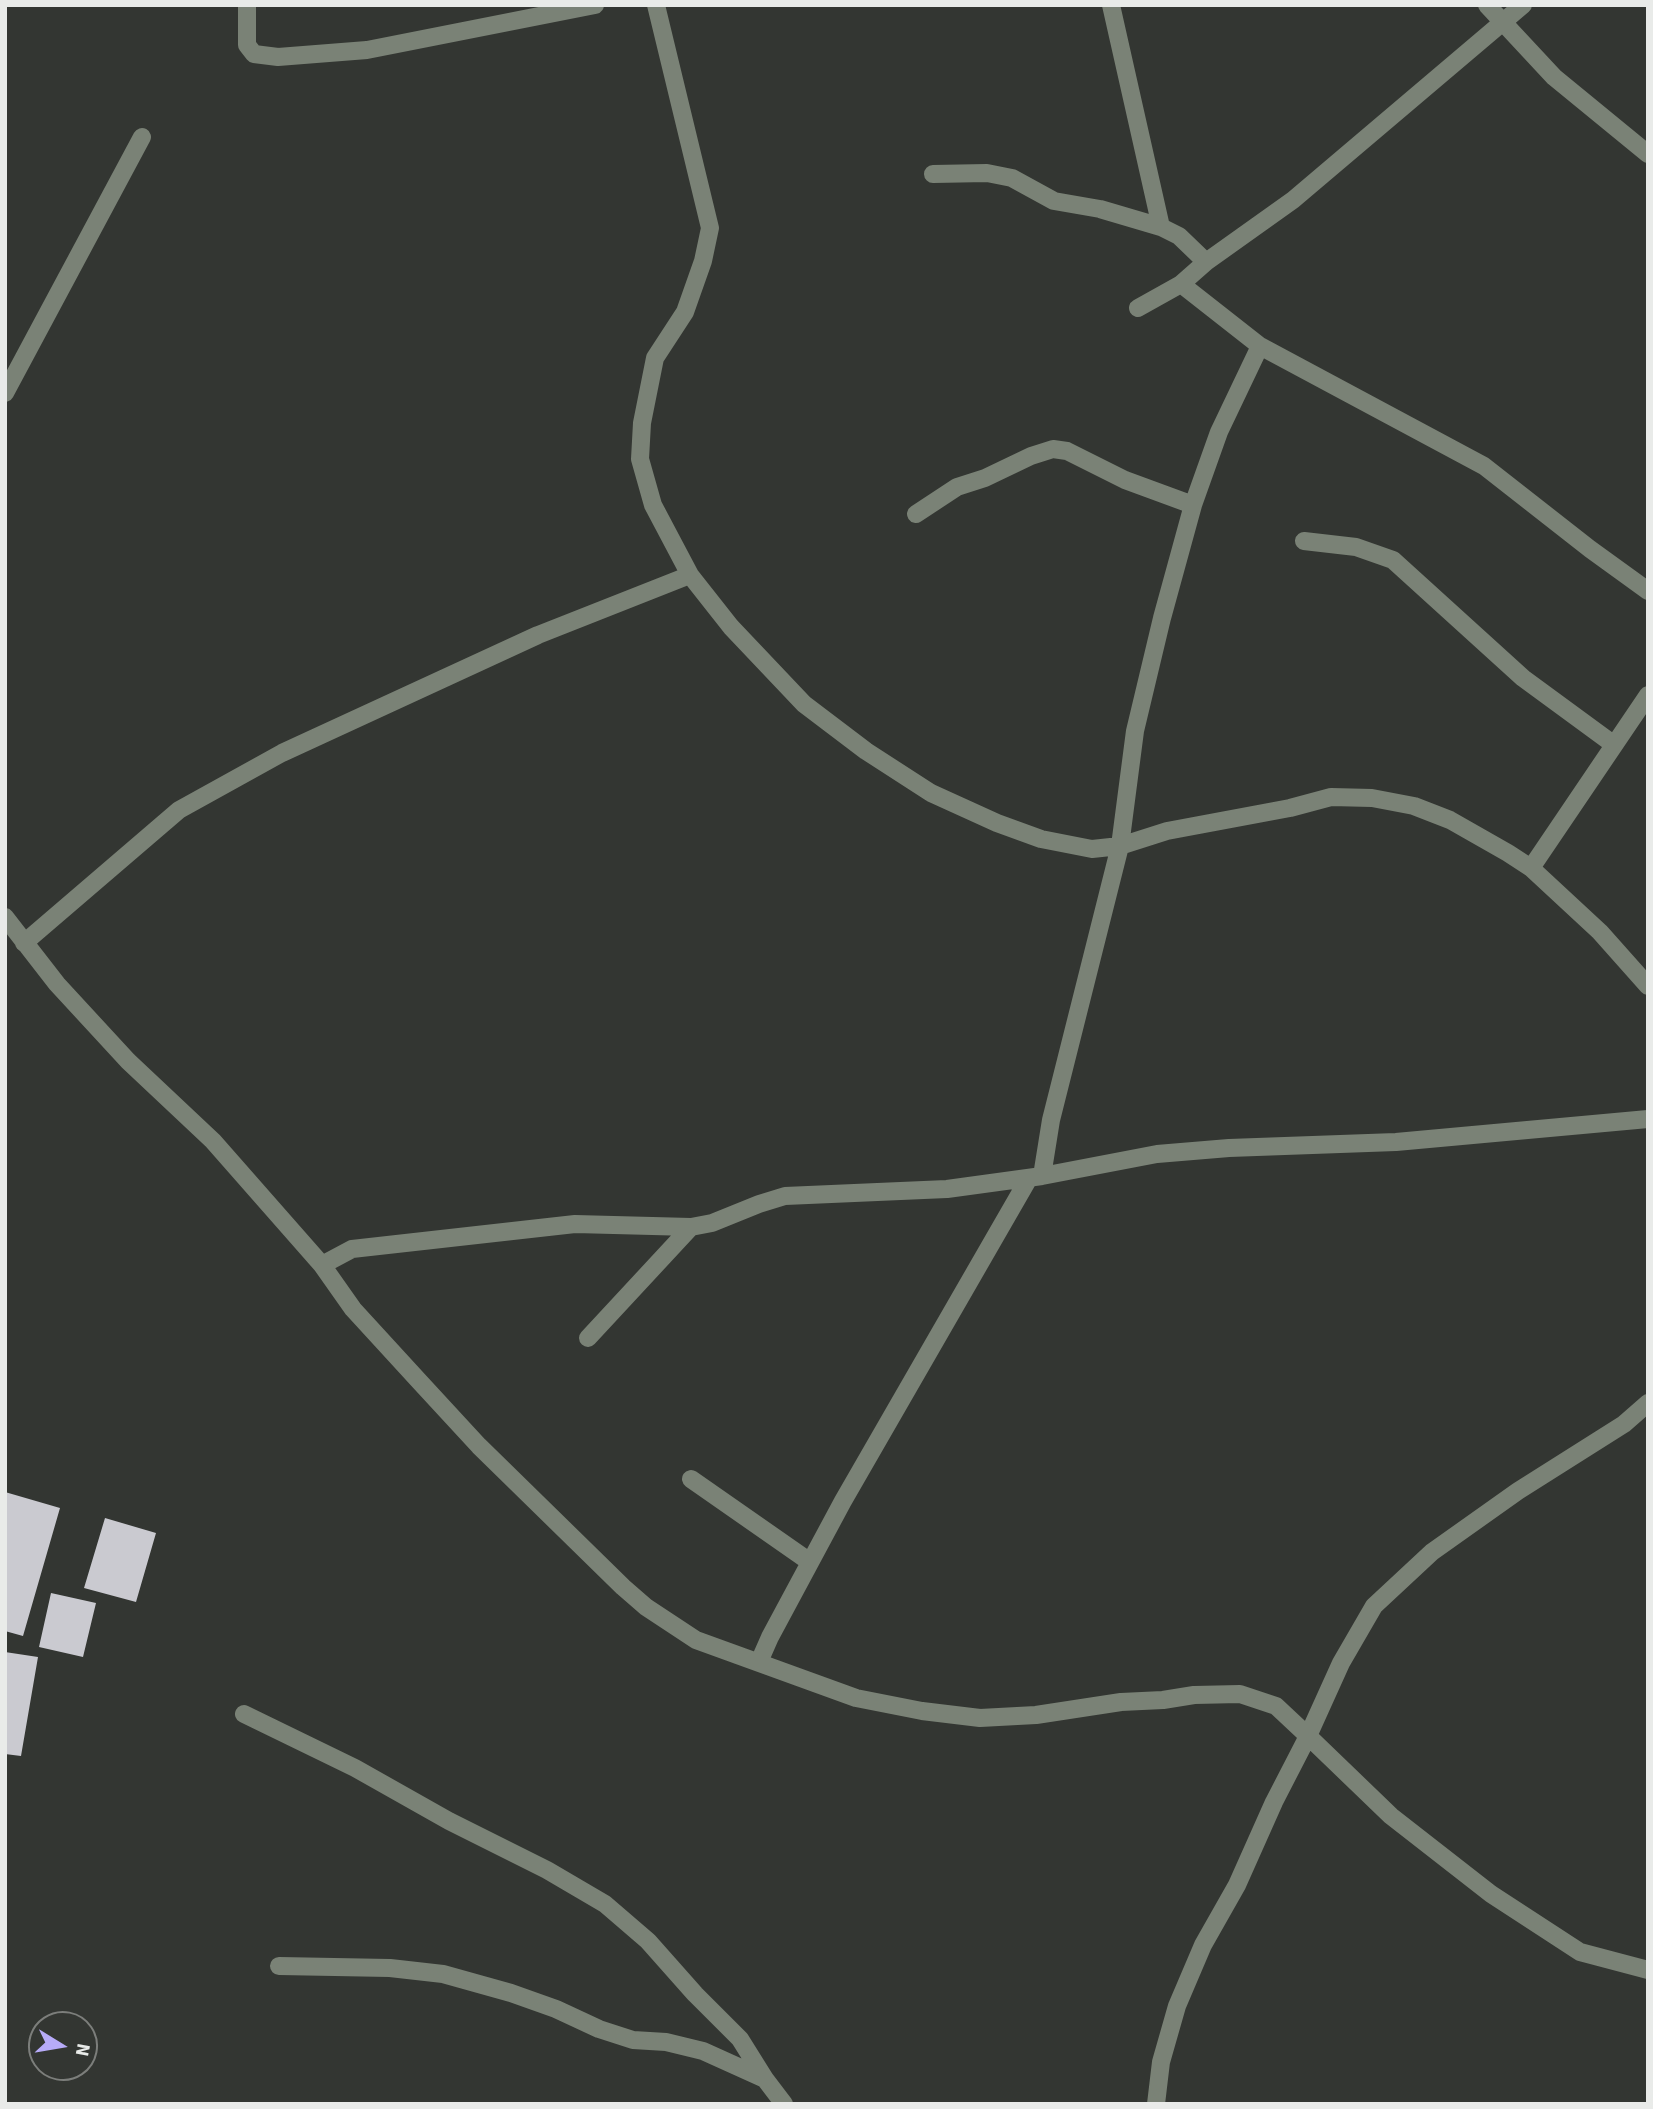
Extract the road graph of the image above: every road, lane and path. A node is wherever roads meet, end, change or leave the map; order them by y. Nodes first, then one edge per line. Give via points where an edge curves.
1 (247, 5) edge
2 (595, 5) edge
3 (656, 5) edge
4 (1111, 5) edge
5 (1487, 5) edge
6 (1523, 5) edge
7 (1503, 24) junction
8 (142, 137) dead end
9 (1648, 154) edge
10 (933, 174) dead end
11 (1161, 227) junction
12 (1206, 262) junction
13 (1181, 284) junction
14 (1138, 308) dead end
15 (1260, 346) junction
16 (5, 393) edge
17 (1193, 505) junction
18 (916, 514) dead end
19 (1304, 541) dead end
20 (690, 575) junction
21 (1648, 591) edge
22 (1648, 695) edge
23 (1613, 744) junction
24 (1120, 846) junction
25 (1531, 869) junction
26 (5, 917) edge
27 (24, 943) junction
28 (1648, 986) edge
29 (1648, 1119) edge
30 (1035, 1177) junction
31 (691, 1227) junction
32 (322, 1265) junction
33 (588, 1338) dead end
34 (1648, 1403) edge
35 (691, 1479) dead end
36 (810, 1562) junction
37 (758, 1662) junction
38 (244, 1714) dead end
39 (1308, 1736) junction
40 (279, 1966) dead end
41 (1648, 1970) edge
42 (765, 2079) junction
43 (784, 2104) edge
44 (1156, 2104) edge

1 - 2 street via 247,45 254,54 278,57 367,50
3 - 20 street via 710,229 685,312 655,358 640,459 653,505
4 - 11 street
5 - 7 street
6 - 7 street
7 - 9 street via 1554,78
7 - 12 street via 1293,200
8 - 16 street
10 - 11 street via 987,173 1012,178 1054,201
11 - 12 street via 1179,236
12 - 13 street
13 - 14 street
13 - 15 street
15 - 17 street via 1219,432
15 - 21 street via 1484,466
17 - 18 street via 1053,449 957,487
17 - 24 street via 1135,731
19 - 23 street via 1356,547 1393,560 1523,678
20 - 24 street via 804,704 931,793 1041,839 1092,849
20 - 27 street via 538,635 282,753 179,810
22 - 23 street
23 - 25 street
24 - 25 street via 1167,831 1331,797 1373,799 1414,806 1450,820
24 - 30 street
25 - 28 street via 1600,932
26 - 27 street
27 - 32 street via 128,1060 213,1141
29 - 30 street via 1396,1142 1157,1154
30 - 31 street via 947,1189 785,1196
30 - 36 street
31 - 32 street via 575,1224 352,1249
31 - 33 street
32 - 37 street via 353,1309 479,1446 622,1587 696,1640
34 - 39 street via 1432,1552 1374,1606 1341,1663
35 - 36 street
36 - 37 street
37 - 39 street via 856,1698 980,1718 1240,1694 1276,1706
38 - 42 street via 355,1768 606,1904 648,1941 740,2039
39 - 41 street via 1391,1816 1491,1894 1580,1952
39 - 44 street via 1177,2006 1161,2062
40 - 42 street via 443,1974 511,1993 633,2040 703,2051
42 - 43 street

